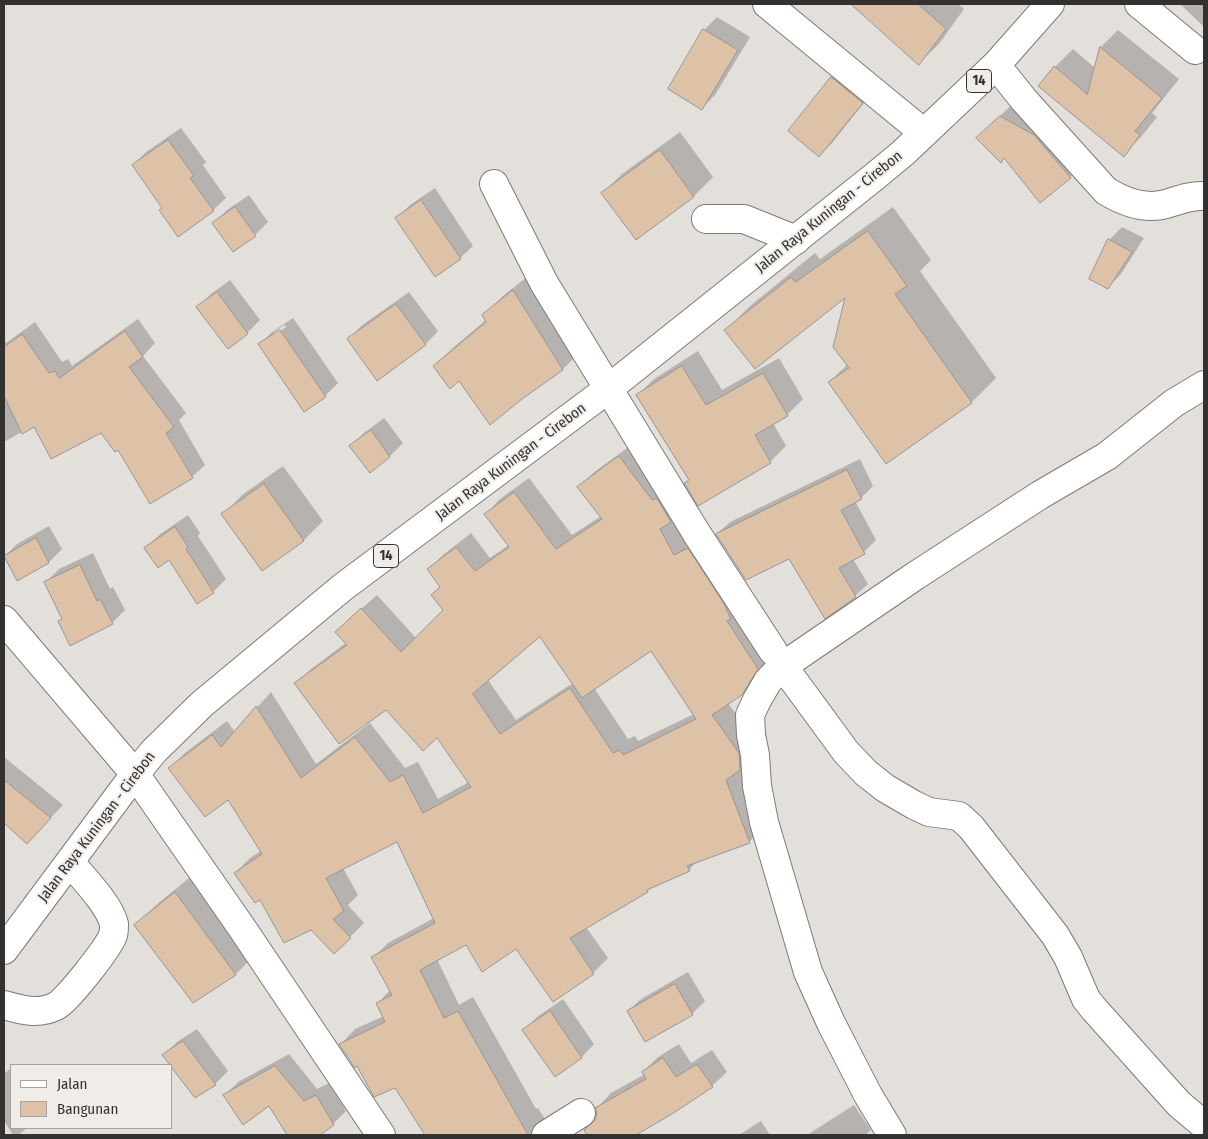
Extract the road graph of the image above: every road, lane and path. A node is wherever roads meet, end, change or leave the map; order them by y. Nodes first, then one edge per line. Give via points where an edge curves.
1 (767, 4) edge
2 (1050, 4) edge
3 (1139, 4) edge
4 (1194, 50) dead end
5 (996, 65) junction
6 (924, 133) junction
7 (494, 184) dead end
8 (1204, 196) edge
9 (706, 219) dead end
10 (796, 240) junction
11 (1204, 385) edge
12 (608, 389) junction
13 (4, 620) edge
14 (778, 659) junction
15 (135, 774) junction
16 (70, 862) junction
17 (4, 950) edge
18 (4, 1005) edge
19 (581, 1112) dead end
20 (1204, 1124) edge
21 (380, 1135) edge
22 (546, 1135) edge
23 (892, 1135) edge

1 - 6 main road
2 - 5 main road, Jalan Raya Kuningan - Cirebon / 14
3 - 4 main road
5 - 6 main road, Jalan Raya Kuningan - Cirebon / 14
5 - 8 main road via 1106,191 1118,198 1149,206
6 - 10 main road, Jalan Raya Kuningan - Cirebon / 14
7 - 12 main road via 544,283
9 - 10 main road via 744,219
10 - 12 main road, Jalan Raya Kuningan - Cirebon / 14
11 - 14 main road via 1174,403 1107,456
12 - 14 main road
12 - 15 main road, Jalan Raya Kuningan - Cirebon / 14 via 323,604 202,704
13 - 15 main road
14 - 20 main road via 846,752 866,773 914,805 929,812 959,816 971,827 1055,934 1094,1009 1179,1104
14 - 23 main road via 750,715 764,822 808,972 868,1095
15 - 16 main road, Jalan Raya Kuningan - Cirebon / 14
15 - 21 main road
16 - 17 main road, Jalan Raya Kuningan - Cirebon / 14
16 - 18 main road via 105,906 114,923 114,934 67,998 56,1006 43,1011 25,1011
19 - 22 main road

